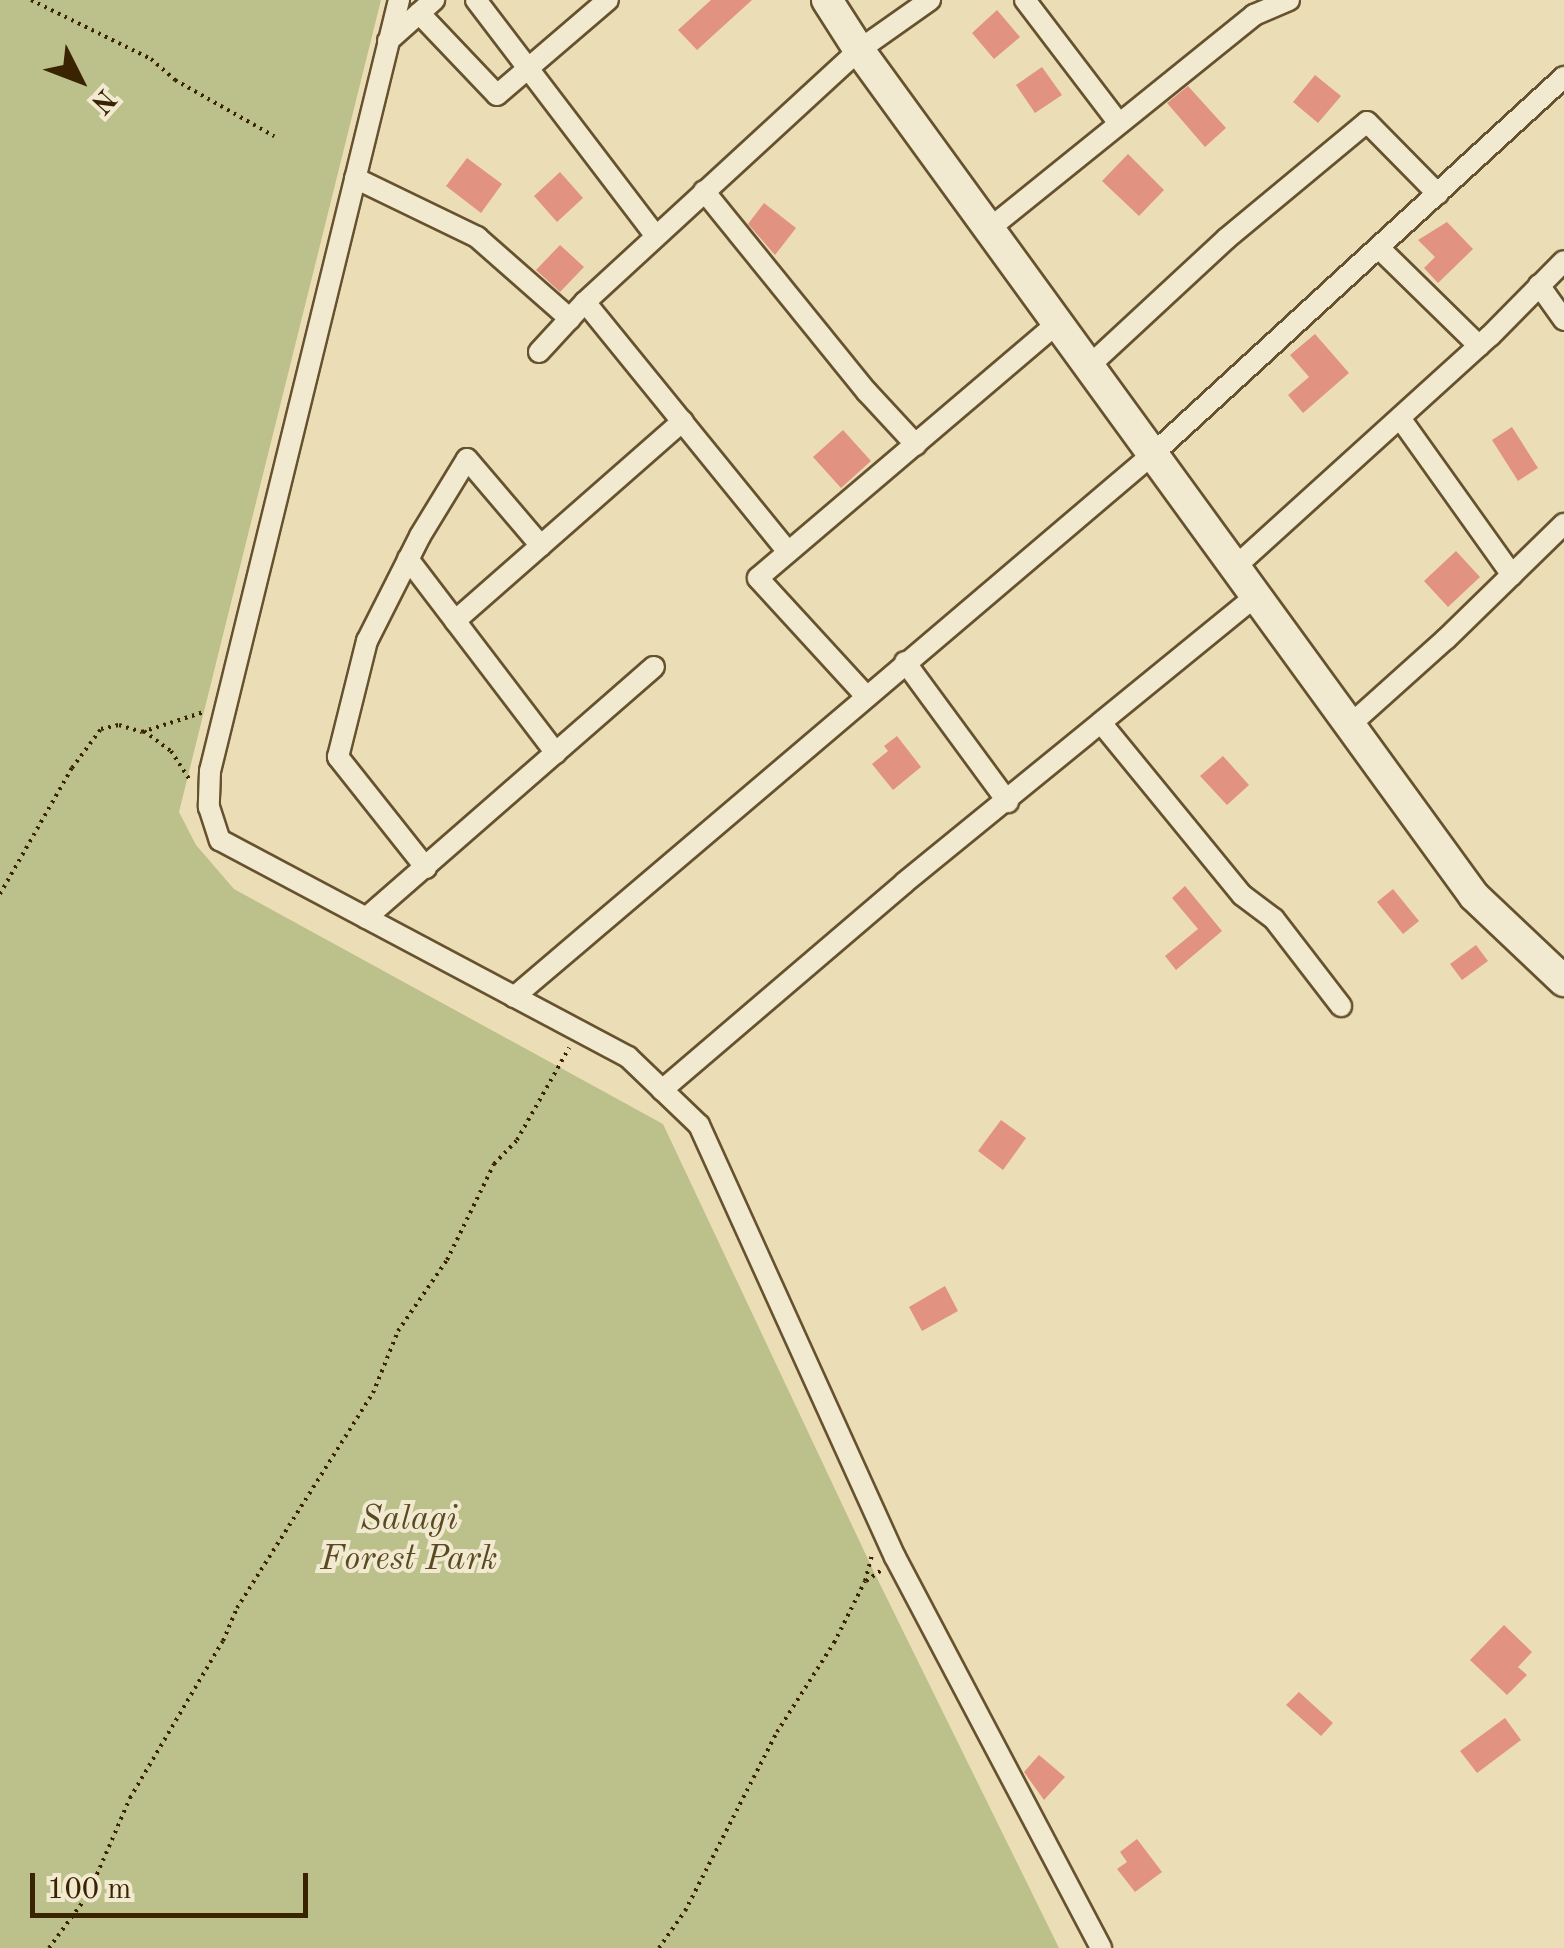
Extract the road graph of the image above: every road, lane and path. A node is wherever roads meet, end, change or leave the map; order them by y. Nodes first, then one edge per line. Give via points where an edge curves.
1 (31, 0) edge
2 (399, 0) edge
3 (476, 0) edge
4 (608, 0) edge
5 (827, 0) edge
6 (930, 0) edge
7 (1024, 0) edge
8 (1290, 0) edge
9 (427, 6) edge
10 (388, 41) junction
11 (858, 50) junction
12 (532, 69) junction
13 (1564, 77) edge
14 (1118, 122) junction
15 (274, 136) dead end
16 (354, 178) junction
17 (704, 191) junction
18 (1438, 194) junction
19 (989, 228) junction
20 (656, 236) junction
21 (1379, 248) junction
22 (1564, 262) edge
23 (1539, 286) junction
24 (585, 302) junction
25 (570, 318) junction
26 (1564, 320) edge
27 (1058, 323) junction
28 (1480, 346) junction
29 (539, 352) dead end
30 (1089, 366) junction
31 (1400, 418) junction
32 (683, 421) junction
33 (916, 445) junction
34 (1153, 454) junction
35 (1564, 524) edge
36 (541, 546) junction
37 (786, 550) junction
38 (408, 559) junction
39 (1235, 567) junction
40 (1512, 575) junction
41 (1256, 596) junction
42 (455, 621) junction
43 (905, 662) junction
44 (654, 667) dead end
45 (866, 696) junction
46 (226, 705) junction
47 (1102, 724) junction
48 (1350, 724) junction
49 (144, 731) junction
50 (556, 754) junction
51 (1008, 802) junction
52 (209, 806) junction
53 (426, 868) junction
54 (0, 894) edge
55 (366, 918) junction
56 (1564, 981) edge
57 (514, 997) junction
58 (1341, 1006) dead end
59 (579, 1032) junction
60 (662, 1090) junction
61 (882, 1530) junction
62 (49, 1948) edge
63 (659, 1948) edge
64 (1101, 1948) edge

1 - 15 path via 150,59
2 - 10 street
3 - 12 street
4 - 12 street
5 - 11 street
6 - 11 street
7 - 14 street
8 - 14 street via 1254,14
9 - 10 street
9 - 12 street via 498,95
10 - 16 street
11 - 17 street
11 - 19 street
12 - 20 street
13 - 18 street
14 - 19 street
16 - 25 street via 477,237
16 - 46 street
17 - 20 street
17 - 33 street
18 - 21 street
18 - 30 street via 1367,122 1226,239
19 - 27 street
20 - 24 street
21 - 28 street
21 - 34 street
22 - 23 street
23 - 26 street
23 - 28 street
24 - 25 street
24 - 32 street
25 - 29 street
27 - 30 street
27 - 33 street
28 - 31 street
30 - 34 street
31 - 39 street
31 - 40 street
32 - 36 street
32 - 37 street
33 - 37 street
34 - 39 street
34 - 43 street
35 - 40 street
36 - 38 street via 467,459
36 - 42 street
37 - 45 street via 758,578
38 - 42 street
38 - 53 street via 367,641 338,757
39 - 41 street
40 - 48 street
41 - 47 street
41 - 48 street
42 - 50 street
43 - 45 street
43 - 51 street
44 - 50 street
45 - 57 street
46 - 49 path
46 - 52 street
47 - 51 street
47 - 58 street via 1242,895 1274,919
48 - 56 street via 1474,896
49 - 52 path via 171,751
49 - 54 path via 102,729 72,768
50 - 53 street
51 - 60 street
52 - 55 street via 220,840
53 - 55 street
55 - 57 street
57 - 59 street
59 - 60 street via 628,1057
59 - 62 path via 517,1140 494,1164 448,1260 390,1346 372,1393 237,1608 130,1798 88,1895
60 - 61 street via 699,1125
61 - 63 path via 866,1581 834,1643 777,1732 686,1911
61 - 64 street

